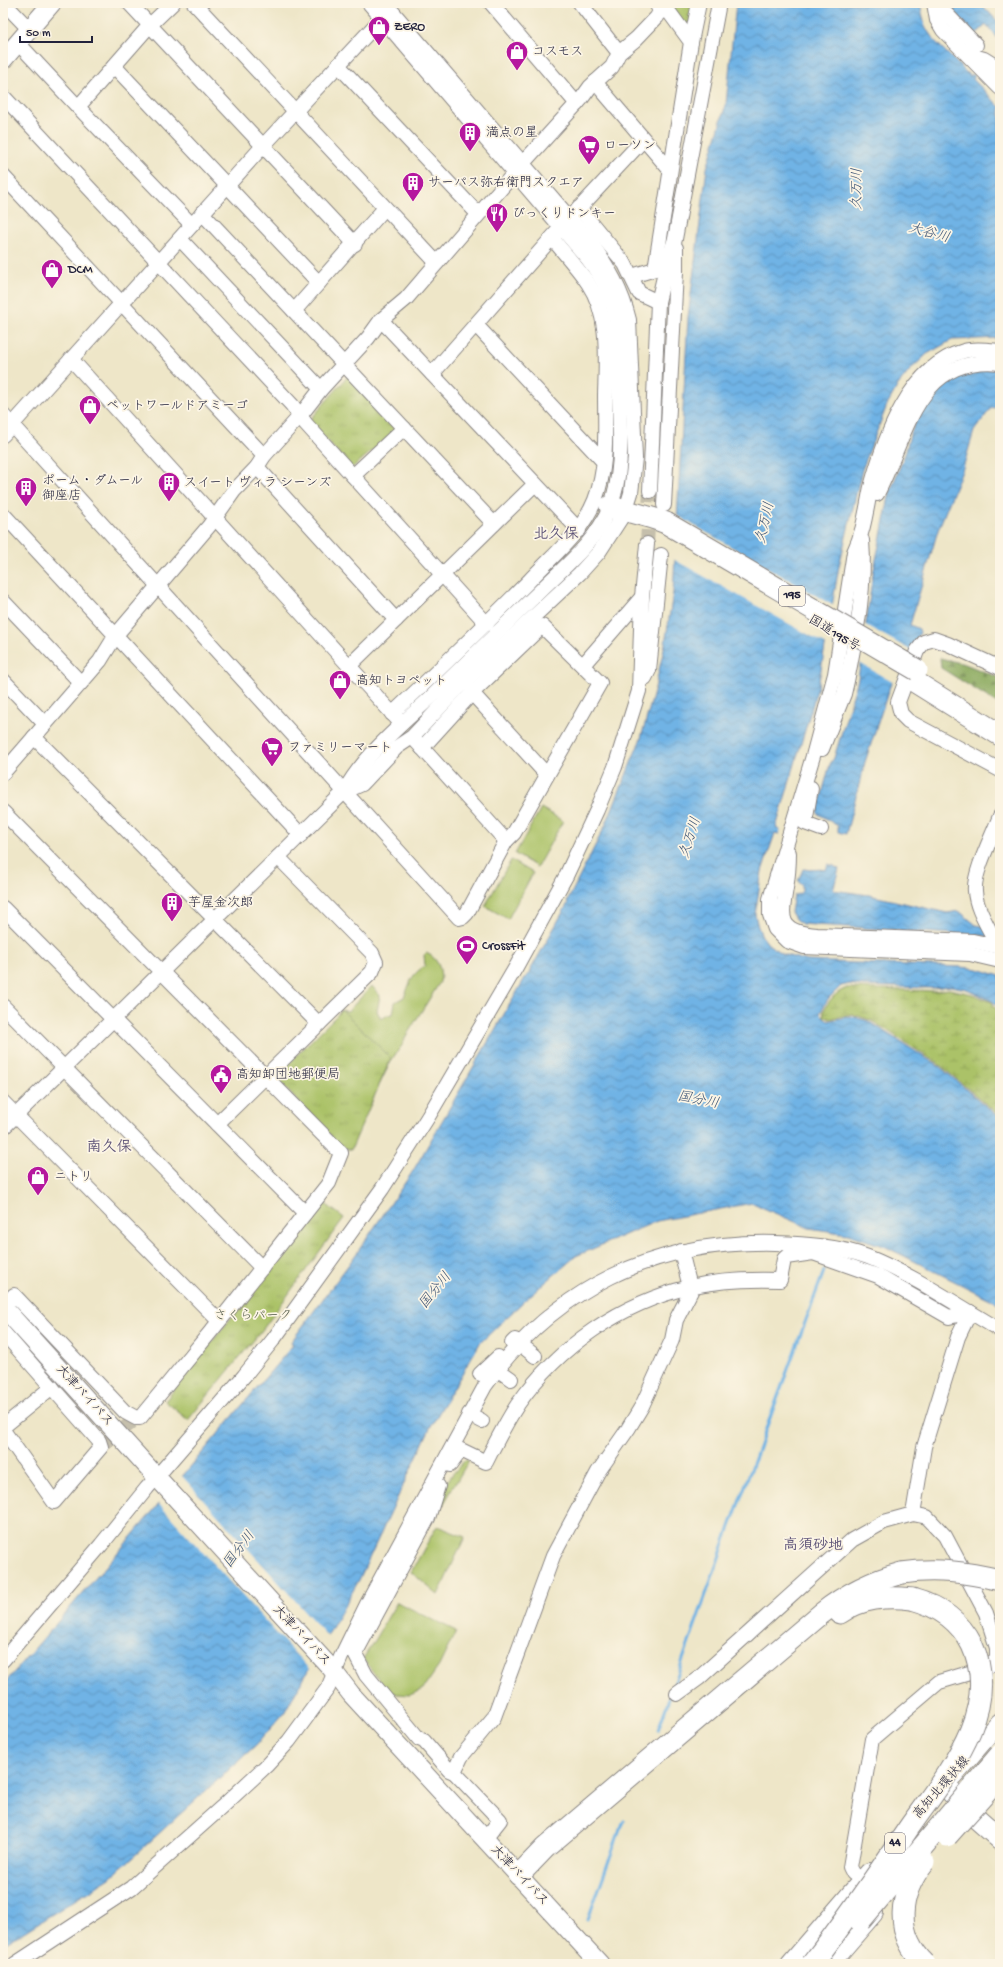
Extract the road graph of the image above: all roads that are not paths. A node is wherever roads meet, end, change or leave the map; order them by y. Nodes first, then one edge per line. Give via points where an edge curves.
1 (4, 3) edge
2 (52, 3) edge
3 (129, 3) edge
4 (174, 3) edge
5 (194, 3) edge
6 (369, 3) edge
7 (490, 3) edge
8 (580, 3) edge
9 (700, 3) edge
10 (719, 3) edge
11 (935, 3) edge
12 (658, 7) edge
13 (387, 8) edge
14 (150, 25) junction
15 (30, 30) junction
16 (691, 42) junction
17 (18, 43) junction
18 (972, 50) junction
19 (619, 53) junction
20 (3, 60) edge
21 (338, 65) junction
22 (114, 66) junction
23 (1000, 69) edge
24 (595, 82) junction
25 (1000, 88) edge
26 (3, 96) edge
27 (577, 104) junction
28 (78, 107) junction
29 (295, 111) junction
30 (644, 140) junction
31 (263, 146) junction
32 (519, 168) junction
33 (670, 170) junction
34 (3, 176) edge
35 (227, 186) junction
36 (385, 208) junction
37 (202, 214) junction
38 (478, 214) junction
39 (566, 223) junction
40 (192, 225) junction
41 (180, 238) junction
42 (675, 239) junction
43 (355, 244) junction
44 (159, 262) junction
45 (437, 263) junction
46 (632, 276) junction
47 (319, 283) junction
48 (658, 302) junction
49 (122, 303) junction
50 (294, 311) junction
51 (381, 320) junction
52 (476, 325) junction
53 (1000, 351) edge
54 (71, 359) junction
55 (1000, 362) edge
56 (344, 365) junction
57 (432, 374) junction
58 (321, 389) junction
59 (300, 416) junction
60 (6, 425) edge
61 (404, 428) junction
62 (604, 461) junction
63 (260, 462) junction
64 (353, 476) junction
65 (535, 484) junction
66 (650, 491) tunnel mouth
67 (618, 509) junction
68 (867, 512) junction
69 (3, 514) edge
70 (215, 519) junction
71 (494, 524) junction
72 (578, 530) junction
73 (661, 533) junction
74 (443, 574) junction
75 (158, 586) junction
76 (642, 597) junction
77 (3, 601) edge
78 (396, 620) junction
79 (487, 624) junction
80 (116, 635) junction
81 (583, 665) junction
82 (349, 666) junction
83 (1000, 668) edge
84 (915, 675) junction
85 (3, 680) edge
86 (81, 683) junction
87 (639, 691) junction
88 (472, 693) junction
89 (397, 719) junction
90 (1000, 720) edge
91 (45, 724) junction
92 (1000, 735) edge
93 (34, 737) junction
94 (412, 737) junction
95 (422, 748) junction
96 (816, 757) junction
97 (1000, 770) edge
98 (3, 772) edge
99 (547, 775) junction
100 (344, 792) junction
101 (3, 812) edge
102 (1000, 816) edge
103 (821, 829) dead end
104 (301, 835) junction
105 (506, 841) junction
106 (787, 841) junction
107 (278, 857) junction
108 (3, 908) edge
109 (215, 919) junction
110 (997, 944) edge
111 (1000, 961) edge
112 (162, 972) junction
113 (3, 1006) edge
114 (114, 1019) junction
115 (319, 1024) junction
116 (64, 1068) junction
117 (266, 1076) junction
118 (3, 1102) edge
119 (16, 1115) junction
120 (217, 1124) junction
121 (3, 1128) edge
122 (305, 1213) junction
123 (813, 1249) junction
124 (681, 1251) junction
125 (262, 1268) junction
126 (690, 1286) junction
127 (3, 1307) edge
128 (970, 1312) junction
129 (220, 1321) junction
130 (1000, 1330) edge
131 (3, 1332) edge
132 (519, 1344) junction
133 (535, 1356) dead end
134 (497, 1369) junction
135 (480, 1374) dead end
136 (511, 1379) dead end
137 (52, 1388) junction
138 (470, 1414) junction
139 (482, 1421) dead end
140 (3, 1428) edge
141 (156, 1477) junction
142 (436, 1482) junction
143 (913, 1514) junction
144 (1000, 1580) edge
145 (3, 1660) edge
146 (333, 1670) junction
147 (677, 1694) dead end
148 (1000, 1722) edge
149 (1000, 1755) edge
150 (1000, 1768) edge
151 (454, 1772) junction
152 (1000, 1777) edge
153 (945, 1784) junction
154 (968, 1804) junction
155 (1000, 1825) edge
156 (485, 1839) junction
157 (1000, 1839) edge
158 (519, 1875) junction
159 (862, 1880) junction
160 (885, 1900) junction
161 (801, 1962) edge
162 (15, 1964) edge
163 (600, 1964) edge
164 (821, 1964) edge
165 (830, 1964) edge
166 (925, 1964) edge

1 - 15 street
2 - 15 main road
3 - 14 street
4 - 14 street
5 - 29 street
6 - 13 street
7 - 27 street
8 - 19 street
9 - 16 street
10 - 42 street
11 - 18 street via 937,20 942,30
12 - 16 street via 669,12
12 - 19 street via 657,17
13 - 21 street
13 - 32 street
14 - 22 street
14 - 31 street
15 - 17 main road
16 - 33 street
17 - 20 main road
17 - 28 street
18 - 23 street
18 - 25 street
19 - 24 street via 612,67
21 - 29 street
21 - 38 street
22 - 28 street
22 - 35 street
24 - 27 street
24 - 30 street
26 - 44 street
27 - 32 street
28 - 40 street
29 - 31 street
29 - 36 street
30 - 33 street
30 - 39 street
31 - 35 street
31 - 43 street
32 - 38 street
32 - 39 street
33 - 46 street via 655,270
34 - 49 street
35 - 37 street
35 - 47 street
36 - 43 street
36 - 45 street
37 - 40 street
37 - 50 street
38 - 45 street
39 - 46 street via 625,264
39 - 52 street
39 - 62 street via 602,318 606,346
39 - 67 street via 604,281 618,322
40 - 41 street
41 - 44 street
41 - 58 street
42 - 48 street
42 - 73 street via 676,272
43 - 47 street
44 - 49 street
44 - 59 street
45 - 51 street via 406,299
46 - 48 street via 639,293
47 - 50 street
48 - 66 street
49 - 54 street
49 - 63 street
50 - 56 street
51 - 56 street
51 - 57 street
52 - 57 street
52 - 62 street
53 - 68 street via 974,349 955,354 938,364 915,386 898,413 885,444 871,488
54 - 60 street
54 - 70 street
55 - 68 street via 983,361 961,365 947,372 930,388 907,422 897,450
56 - 58 street
56 - 61 street
57 - 65 street
58 - 59 street
59 - 63 street
59 - 64 street
60 - 75 street
61 - 64 street
61 - 71 street
62 - 72 street via 595,499 588,516
63 - 70 street via 234,491
63 - 78 street
64 - 74 street
65 - 71 street
65 - 72 street
67 - 73 highway, 国道195号 / 195 via 650,516
67 - 89 street via 586,546 504,628
67 - 94 street via 608,540 587,565 460,686
68 - 96 street via 862,536 854,552 835,674
69 - 80 street
70 - 75 street
70 - 82 street
71 - 74 street
72 - 79 street
73 - 76 street
73 - 84 highway, 国道195号 / 195, bridge
73 - 87 street via 649,670
74 - 78 street
74 - 79 street
75 - 80 street
75 - 100 street
76 - 81 street
76 - 87 street
77 - 86 street
78 - 82 street
79 - 89 street
80 - 86 street via 100,661
80 - 104 street
81 - 88 street via 542,626
81 - 99 street via 600,683
82 - 89 street
83 - 97 street via 934,639 924,642 917,651 898,702 901,714 908,720
84 - 90 highway, 国道195号 / 195
84 - 92 highway, 国道195号 / 195
85 - 91 street
86 - 91 street
87 - 141 street via 615,767 566,876 428,1117 382,1189 273,1340
88 - 95 street
88 - 99 street
89 - 100 street via 353,774
91 - 93 street
93 - 98 street
93 - 109 street
94 - 95 street
94 - 100 street via 397,747 362,784
95 - 105 street
96 - 103 street via 805,823
96 - 106 street
99 - 105 street via 514,833
100 - 104 street
100 - 105 street via 458,918 467,913
101 - 112 street
102 - 110 street via 975,880 977,903
104 - 107 street
106 - 110 street via 789,854 782,913 786,923 797,931 817,935
106 - 111 street via 774,881 770,908 771,922 775,930 787,941 814,948 970,954
107 - 109 street
107 - 115 street via 372,953 376,962 372,972
108 - 114 street
109 - 112 street
109 - 115 street
112 - 114 street
112 - 117 street
113 - 116 street
114 - 116 street
114 - 120 street
115 - 117 street
116 - 119 street
116 - 125 street
117 - 120 street
117 - 122 street via 340,1153 329,1183
118 - 119 street
119 - 121 street
119 - 129 street
120 - 122 street
122 - 125 street
123 - 124 street via 786,1243 738,1243
123 - 126 street via 786,1257 780,1280 745,1279
123 - 128 street via 837,1249 867,1257 896,1270
124 - 126 street
124 - 132 street via 632,1266 588,1289 549,1316
125 - 129 street
126 - 142 street via 631,1306 578,1341 532,1385 506,1423 486,1462 461,1450
126 - 151 street via 691,1291 676,1320 672,1340 642,1406 598,1472 553,1556 494,1717 461,1757
127 - 129 street via 14,1295 134,1420 144,1414
127 - 141 main road, 大津バイパス
128 - 130 street
128 - 143 street via 958,1337 924,1448
131 - 137 street
132 - 133 street
132 - 134 street
132 - 135 street via 515,1340
134 - 136 street
134 - 138 street
137 - 140 street
137 - 140 street via 103,1445 54,1502
138 - 139 street
138 - 142 street
141 - 145 street
141 - 146 main road, 大津バイパス
142 - 146 street
142 - 151 street via 428,1518 355,1654 366,1675 419,1739 424,1740 449,1770
143 - 147 street via 884,1522 852,1540 699,1678
143 - 159 street via 928,1517 945,1536 986,1613 998,1653 997,1660 986,1668 939,1682 872,1739 850,1867
144 - 158 highway, bridge via 954,1570 920,1570 884,1578 852,1592 820,1614 545,1848
146 - 156 main road, 大津バイパス via 351,1694
146 - 162 street via 328,1688 289,1741 266,1766 167,1858 131,1888
148 - 153 main road, 高知北環状線 / 44
149 - 164 highway, bridge via 865,1916
150 - 154 main road, 44
151 - 156 street via 500,1820
152 - 166 highway, bridge via 924,1861 905,1896 904,1922 911,1947
153 - 154 highway
153 - 159 main road, 高知北環状線 / 44
154 - 155 highway
154 - 157 highway
154 - 160 main road, 44
156 - 158 main road, 大津バイパス
158 - 161 highway, bridge via 552,1854 827,1621 854,1606 875,1599 912,1599 937,1608 950,1617 970,1640 976,1653 982,1681 979,1710 968,1737 953,1762 853,1911
158 - 163 main road, 大津バイパス
159 - 160 street
159 - 161 main road, 高知北環状線 / 44
160 - 165 main road, 44

